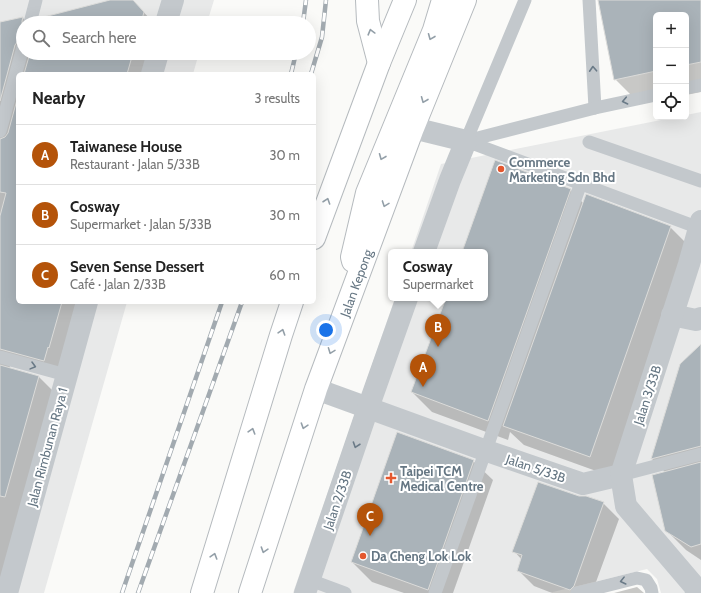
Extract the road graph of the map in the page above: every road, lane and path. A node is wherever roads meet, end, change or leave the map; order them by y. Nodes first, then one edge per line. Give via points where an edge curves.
1 (36, 0) edge
2 (173, 0) edge
3 (367, 0) edge
4 (405, 0) edge
5 (443, 0) edge
6 (465, 0) edge
7 (525, 0) edge
8 (589, 0) edge
9 (32, 16) edge
10 (168, 16) edge
11 (19, 60) edge
12 (156, 60) edge
13 (379, 63) junction
14 (16, 72) edge
15 (153, 72) edge
16 (16, 73) edge
17 (701, 85) edge
18 (689, 87) edge
19 (653, 96) edge
20 (595, 108) junction
21 (413, 128) junction
22 (0, 131) edge
23 (466, 141) junction
24 (589, 142) dead end
25 (701, 181) edge
26 (581, 184) junction
27 (700, 224) edge
28 (316, 233) edge
29 (425, 249) edge
30 (355, 288) junction
31 (407, 301) edge
32 (86, 304) edge
33 (291, 304) edge
34 (672, 315) junction
35 (701, 318) edge
36 (0, 357) edge
37 (66, 375) junction
38 (316, 389) junction
39 (368, 408) junction
40 (484, 450) junction
41 (701, 454) edge
42 (621, 475) junction
43 (308, 586) edge
44 (697, 588) edge
45 (7, 593) edge
46 (202, 593) edge
47 (250, 593) edge
48 (345, 593) edge
49 (435, 593) edge
50 (577, 593) edge
51 (652, 593) edge

1 - 9 lane
2 - 10 street
13 -> 3 main road via 368,21
4 - 13 main road
5 -> 30 main road via 434,30 367,193 352,257
6 -> 21 main road, Jalan Kepong
7 - 23 lane
20 -> 8 lane
11 - 14 lane
12 - 15 street
28 -> 13 main road
16 - 22 lane
17 - 18 lane
19 -> 20 lane
20 - 23 lane
21 - 23 street
21 -> 30 main road, Jalan Kepong
23 - 26 lane
23 - 29 street
24 - 25 lane
26 - 27 lane
26 - 40 lane
27 - 34 street, Jalan 3/33B
30 -> 38 main road, Jalan Kepong
31 - 39 street, Jalan 2/33B
32 - 37 street, Jalan Rimbunan Raya 1
46 -> 33 main road
34 - 35 street via 696,320
34 - 42 street, Jalan 3/33B
36 -> 37 lane
37 - 45 street, Jalan Rimbunan Raya 1
38 - 39 street, Jalan 5/33B
38 -> 47 main road, Jalan Kepong
39 - 40 street, Jalan 5/33B
39 -> 43 street, Jalan 2/33B
40 - 42 street, Jalan 5/33B via 583,484
40 - 49 lane
41 - 42 lane
42 - 44 street via 626,506
43 - 48 lane
51 -> 50 lane via 646,580 637,578

